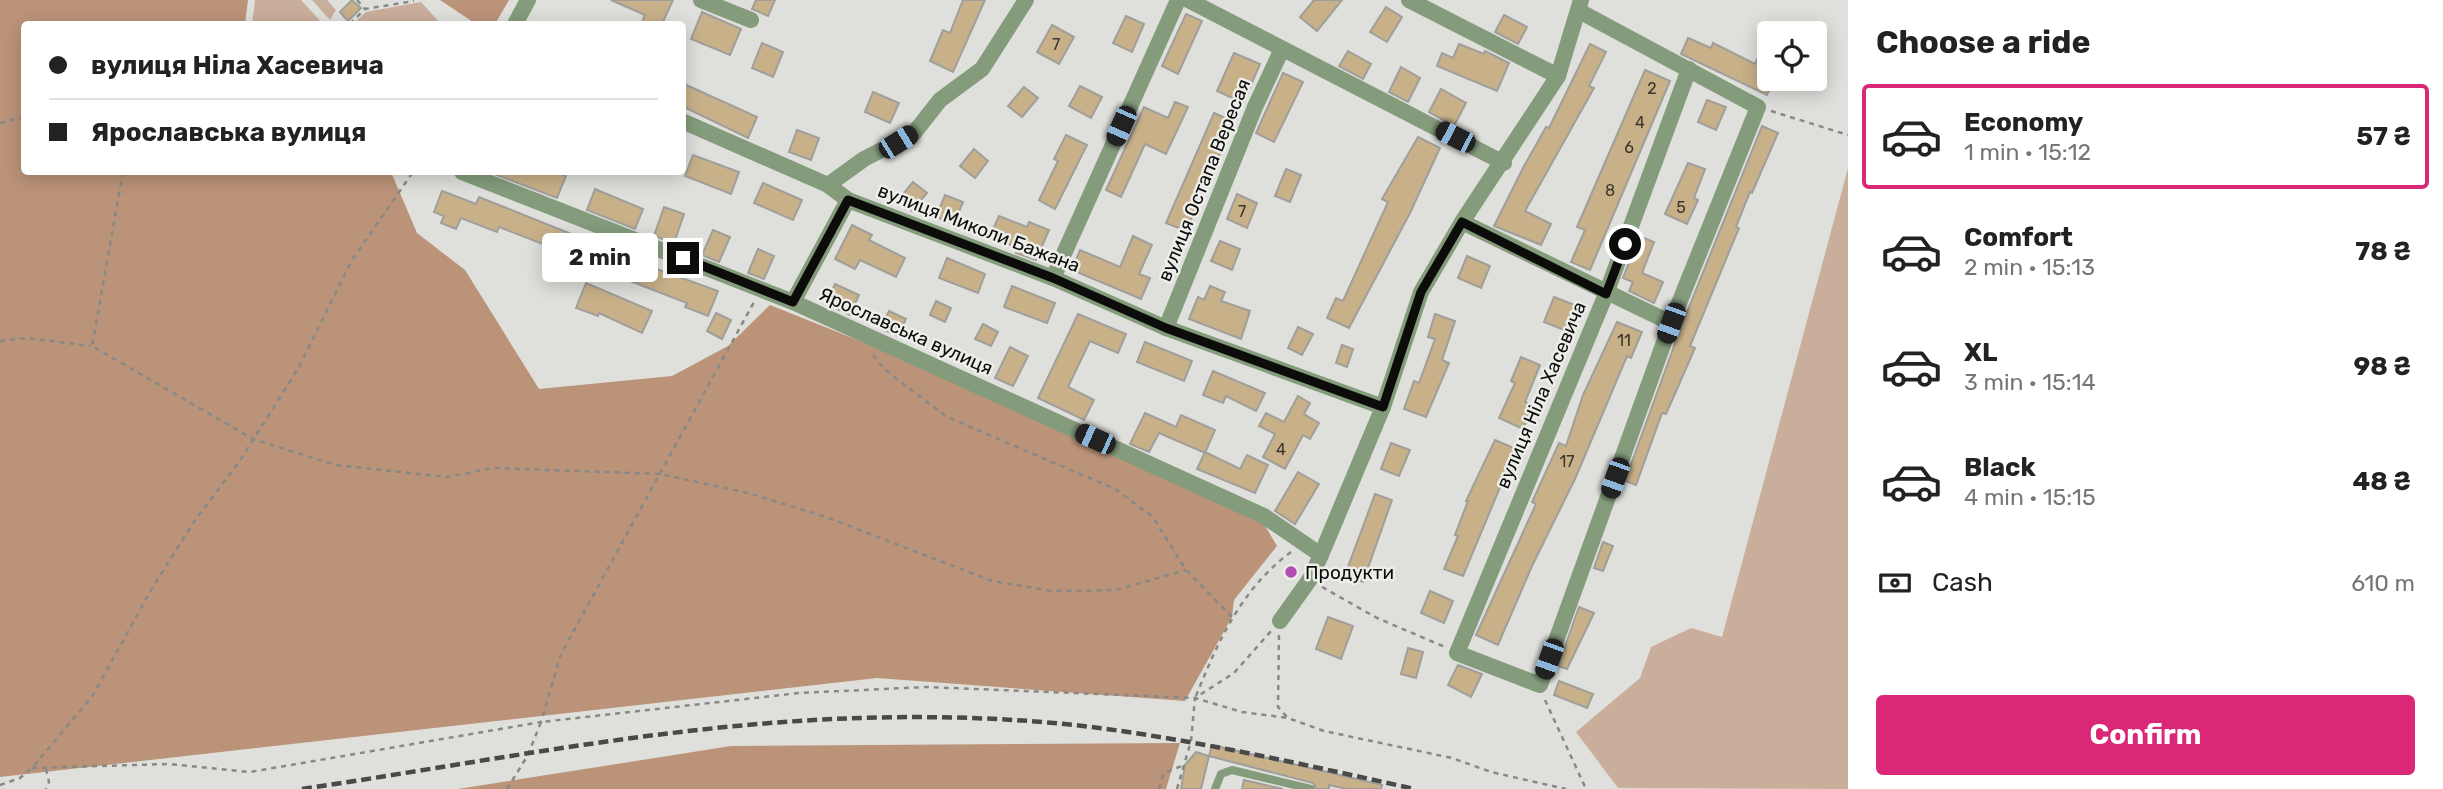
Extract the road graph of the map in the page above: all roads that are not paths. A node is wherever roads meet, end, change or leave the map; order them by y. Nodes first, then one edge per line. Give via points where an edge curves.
1 (528, 0) edge
2 (701, 0) edge
3 (1026, 0) edge
4 (1178, 0) edge
5 (1188, 0) edge
6 (1409, 0) edge
7 (1580, 6) edge
8 (751, 20) dead end
9 (517, 21) edge
10 (1282, 49) junction
11 (1689, 69) junction
12 (1558, 76) junction
13 (686, 123) edge
14 (1504, 163) junction
15 (473, 175) edge
16 (828, 185) junction
17 (848, 200) junction
18 (1462, 222) junction
19 (1053, 278) junction
20 (1606, 294) junction
21 (793, 302) junction
22 (1671, 323) junction
23 (1166, 328) junction
24 (1383, 407) junction
25 (1321, 555) junction
26 (1280, 621) road end
27 (1278, 785) edge
28 (1215, 789) edge
29 (1311, 789) edge

1 - 9 street
2 - 8 street
3 - 16 street via 982,69 940,100 914,133 864,159
4 - 19 street
5 - 10 street
6 - 12 street
7 - 11 street
7 - 12 street
10 - 14 street
10 - 23 street, вулиця Остапа Вересая
11 - 20 street, вулиця Ніла Хасевича
11 - 22 street via 1758,107
12 - 14 street
13 - 16 street, вулиця Миколи Бажана
14 - 18 street
15 - 21 street, Ярославська вулиця
16 - 17 street, вулиця Миколи Бажана
17 - 19 street, вулиця Миколи Бажана
17 - 21 street
18 - 20 street
18 - 24 street via 1421,292
19 - 23 street, вулиця Миколи Бажана
20 - 22 street
20 - 22 street, вулиця Ніла Хасевича via 1457,653 1540,685
21 - 25 street, Ярославська вулиця via 1264,516
23 - 24 street, вулиця Миколи Бажана
24 - 25 street
25 - 26 street
27 - 28 lane via 1226,771
27 - 29 lane

